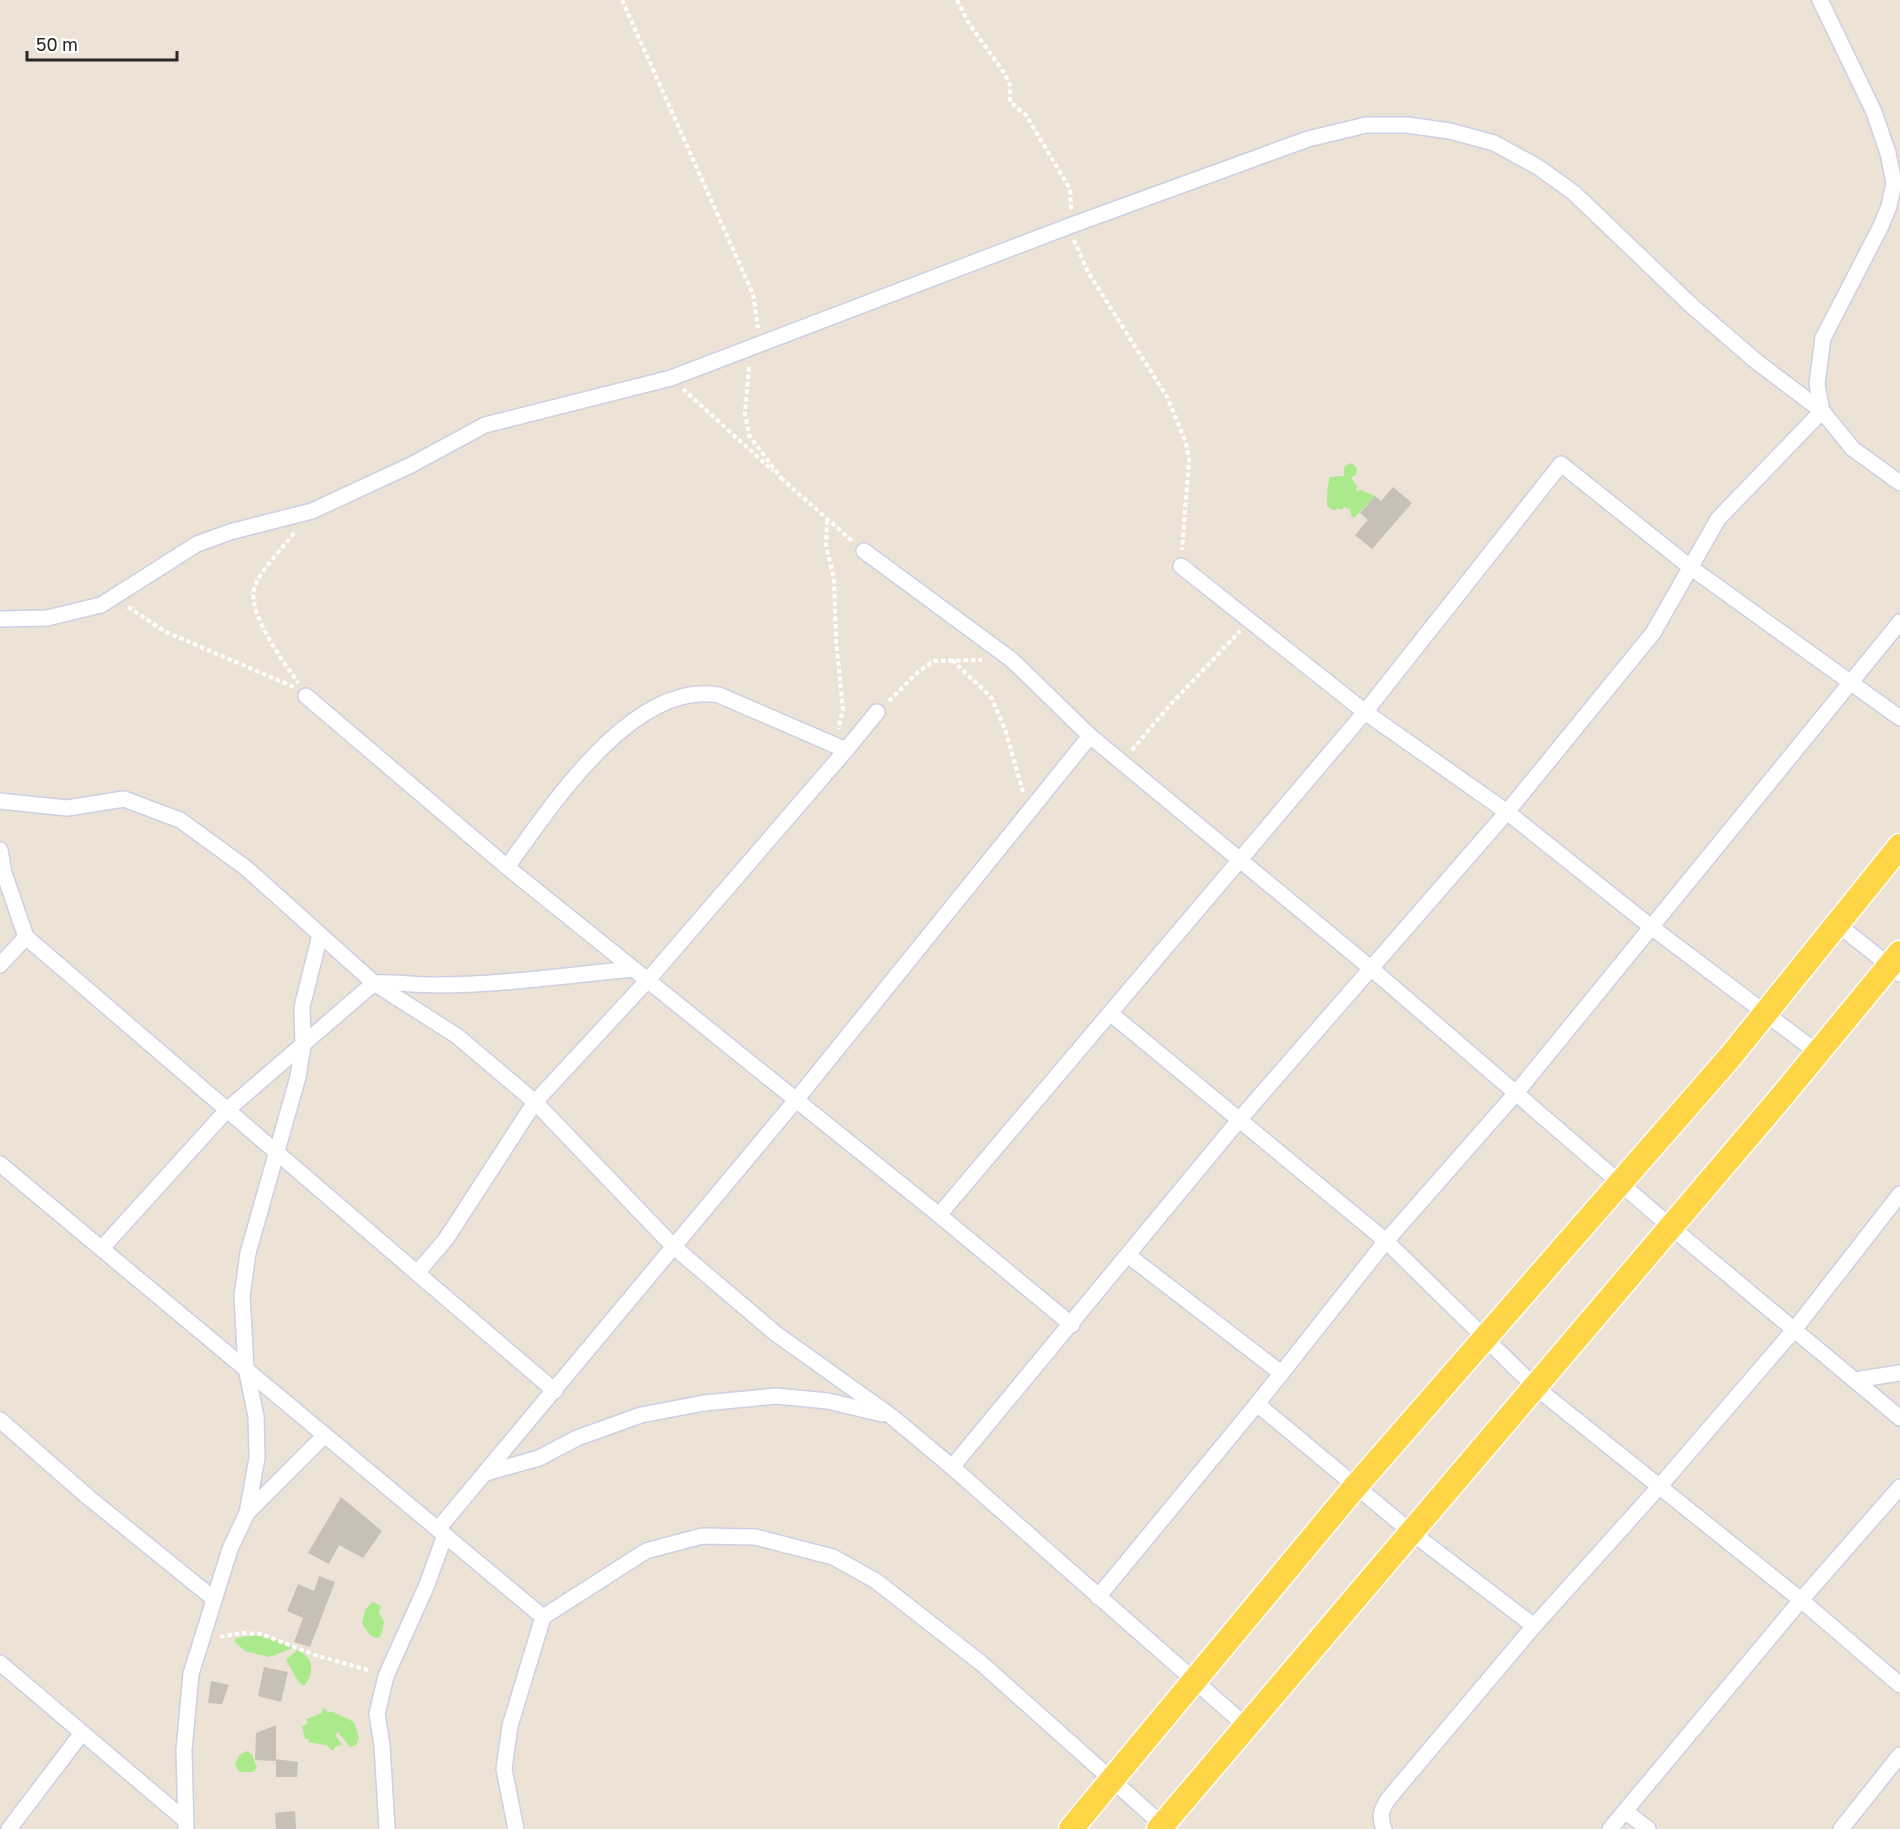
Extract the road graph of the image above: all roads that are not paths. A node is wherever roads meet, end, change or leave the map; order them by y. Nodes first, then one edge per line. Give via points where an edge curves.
1 (1820, 0) edge
2 (1822, 411) junction
3 (1900, 483) edge
4 (864, 551) road end
5 (1181, 566) road end
6 (1690, 567) junction
7 (0, 619) edge
8 (1900, 622) edge
9 (1849, 683) junction
10 (306, 696) road end
11 (878, 712) road end
12 (1365, 712) junction
13 (1900, 718) edge
14 (1090, 736) junction
15 (846, 750) junction
16 (0, 801) edge
17 (1507, 812) junction
18 (1900, 846) edge
19 (0, 850) edge
20 (1242, 859) junction
21 (507, 867) junction
22 (1837, 924) junction
23 (1650, 926) junction
24 (321, 935) junction
25 (26, 937) junction
26 (1896, 964) edge
27 (0, 965) edge
28 (634, 969) junction
29 (1373, 970) junction
30 (647, 981) junction
31 (374, 983) junction
32 (1110, 1012) junction
33 (1766, 1012) junction
34 (303, 1045) junction
35 (1818, 1053) junction
36 (1516, 1093) junction
37 (796, 1100) junction
38 (535, 1102) junction
39 (227, 1110) junction
40 (1239, 1120) junction
41 (278, 1153) junction
42 (0, 1164) edge
43 (1621, 1184) junction
44 (1900, 1194) edge
45 (939, 1215) junction
46 (1671, 1227) junction
47 (1386, 1241) junction
48 (102, 1248) junction
49 (674, 1248) junction
50 (1129, 1256) junction
51 (417, 1273) junction
52 (1072, 1325) junction
53 (1794, 1330) junction
54 (1486, 1338) junction
55 (246, 1368) junction
56 (1281, 1373) junction
57 (1900, 1373) edge
58 (1855, 1380) junction
59 (1534, 1386) junction
60 (555, 1392) junction
61 (1257, 1404) junction
62 (891, 1416) junction
63 (1900, 1418) edge
64 (0, 1420) edge
65 (325, 1435) junction
66 (952, 1467) junction
67 (486, 1473) junction
68 (1355, 1487) junction
69 (1659, 1487) junction
70 (1900, 1487) edge
71 (247, 1513) junction
72 (442, 1532) junction
73 (1411, 1532) junction
74 (1098, 1597) junction
75 (214, 1599) junction
76 (1801, 1600) junction
77 (543, 1617) junction
78 (1534, 1626) junction
79 (0, 1662) edge
80 (1193, 1681) junction
81 (1900, 1685) edge
82 (1246, 1726) junction
83 (82, 1733) junction
84 (1900, 1755) edge
85 (1112, 1780) junction
86 (1625, 1811) junction
87 (186, 1824) edge
88 (1162, 1828) edge
89 (9, 1829) edge
90 (387, 1829) edge
91 (516, 1829) edge
92 (1071, 1829) edge
93 (1384, 1829) edge
94 (1610, 1829) edge
95 (1648, 1829) edge
96 (1841, 1829) edge

1 - 2 street via 1874,112 1894,183 1881,226 1823,338 1817,384
2 - 3 street via 1853,449
2 - 6 street via 1718,519
2 - 7 street via 1757,362 1574,193 1538,167 1494,143 1450,131 1366,125 1308,139 671,378 485,425 312,511 230,531 197,544 102,605 47,618
4 - 14 street via 1012,660
5 - 12 street
6 - 9 street
6 - 12 street via 1562,464
6 - 17 street via 1653,633
8 - 9 street
9 - 13 street
9 - 23 street
10 - 21 street
11 - 15 street
12 - 17 street
12 - 20 street
14 - 20 street
14 - 37 street
15 - 21 street via 719,696 701,692 658,706 617,733 588,763 560,793
15 - 30 street
16 - 24 street via 67,808 124,798 149,807 180,820 246,868
17 - 23 street
17 - 29 street
18 - 22 main road
19 - 25 street
20 - 29 street
20 - 32 street
21 - 28 street
22 - 26 street
22 - 33 main road
23 - 33 street
23 - 36 street
24 - 31 street
24 - 34 street via 302,1007
25 - 27 street
25 - 39 street
26 - 35 main road
28 - 30 street
28 - 31 street via 493,982
29 - 36 street
29 - 40 street
30 - 37 street
30 - 38 street
31 - 34 street
31 - 38 street via 457,1036
32 - 40 street
32 - 45 street
33 - 35 street
33 - 43 main road
34 - 39 street
34 - 41 street
35 - 46 main road
36 - 43 street
36 - 47 street
37 - 45 street
37 - 49 street
38 - 49 street
38 - 51 street via 446,1239
39 - 41 street
39 - 48 street
40 - 47 street
40 - 50 street
41 - 51 street
41 - 55 street via 248,1254 242,1296
42 - 48 street
43 - 46 street
43 - 54 main road
44 - 53 street
45 - 52 street
46 - 53 street
46 - 59 main road
47 - 54 street
47 - 56 street
48 - 55 street
49 - 60 street
49 - 62 street via 776,1333
50 - 52 street
50 - 56 street
51 - 60 street
52 - 66 street
53 - 58 street
53 - 69 street
54 - 59 street
54 - 68 main road
55 - 65 street
55 - 71 street via 256,1416 257,1458
56 - 61 street
57 - 58 street
58 - 63 street
59 - 69 street
59 - 73 main road
60 - 67 street
61 - 68 street
61 - 74 street
62 - 66 street
62 - 67 street via 828,1401 776,1396 704,1403 641,1414 577,1438 539,1458
64 - 75 street
65 - 71 street
65 - 72 street
66 - 74 street
67 - 72 street
68 - 73 street
68 - 80 main road
69 - 76 street
69 - 78 street
70 - 76 street
71 - 75 street
72 - 77 street
72 - 90 street via 426,1587 386,1676 377,1714
73 - 78 street
73 - 82 main road
74 - 80 street
75 - 87 street via 191,1674 184,1750
76 - 81 street
76 - 86 street
77 - 85 street via 646,1551 702,1536 755,1537 832,1557 876,1581 981,1663
77 - 91 street via 510,1726 504,1769
78 - 93 street via 1382,1807 1380,1819
79 - 83 street
80 - 82 street
80 - 85 main road
82 - 88 main road
83 - 87 street
83 - 89 street
84 - 96 street
85 - 88 street
85 - 92 main road
86 - 94 street
86 - 95 street

